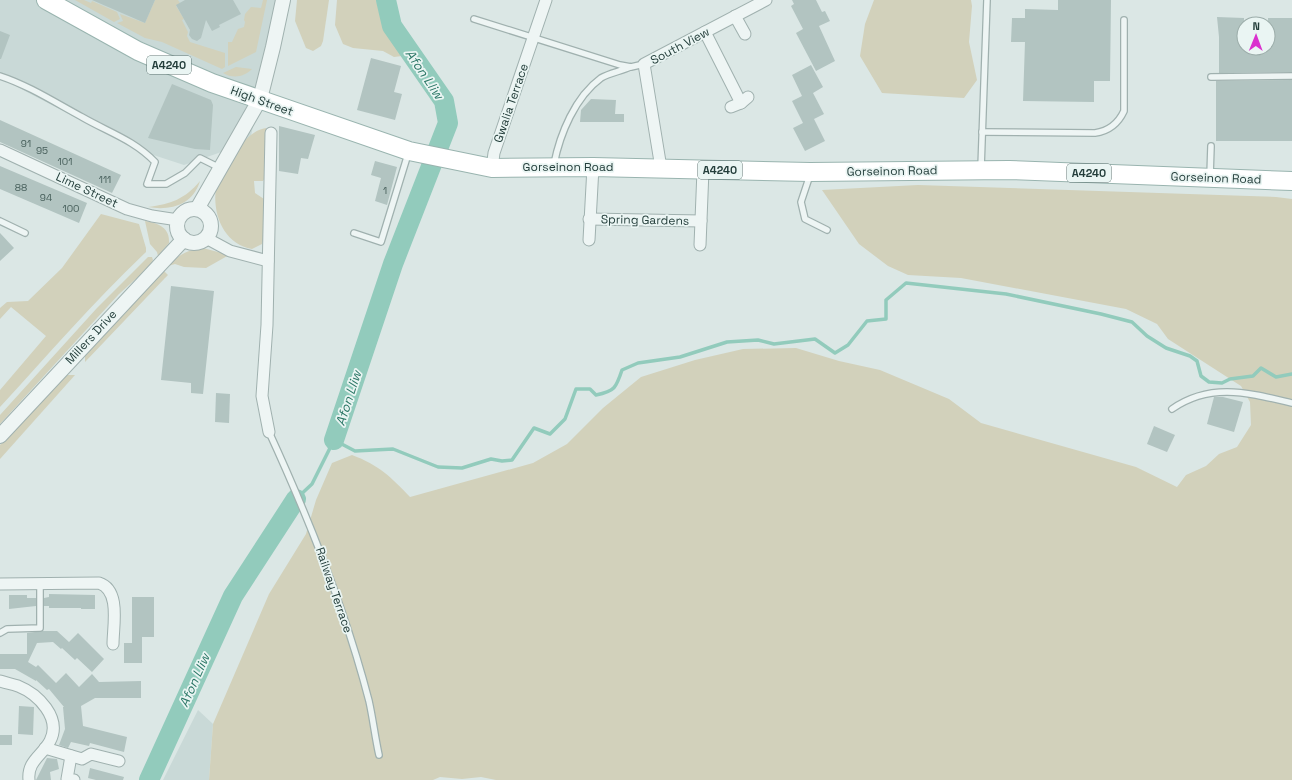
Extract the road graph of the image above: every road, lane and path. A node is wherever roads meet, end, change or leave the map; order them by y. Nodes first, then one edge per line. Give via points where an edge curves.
1 (46, 0) edge
2 (283, 0) edge
3 (546, 0) edge
4 (766, 0) edge
5 (987, 0) edge
6 (735, 16) junction
7 (474, 19) dead end
8 (1124, 20) dead end
9 (705, 32) junction
10 (745, 34) dead end
11 (532, 38) junction
12 (644, 64) junction
13 (631, 67) junction
14 (0, 76) edge
15 (1292, 76) edge
16 (1211, 77) dead end
17 (260, 99) junction
18 (740, 102) dead end
19 (982, 132) junction
20 (271, 133) dead end
21 (1211, 146) dead end
22 (0, 150) edge
23 (413, 153) junction
24 (554, 166) junction
25 (593, 167) junction
26 (220, 168) junction
27 (492, 168) junction
28 (661, 168) junction
29 (703, 170) junction
30 (981, 170) junction
31 (810, 172) junction
32 (1210, 178) junction
33 (1292, 181) edge
34 (197, 209) junction
35 (589, 219) junction
36 (178, 220) junction
37 (0, 221) edge
38 (701, 221) junction
39 (827, 230) dead end
40 (25, 233) dead end
41 (354, 233) dead end
42 (206, 238) junction
43 (184, 239) junction
44 (588, 240) dead end
45 (700, 245) dead end
46 (268, 261) junction
47 (1292, 403) edge
48 (1172, 409) dead end
49 (269, 432) joint
50 (0, 436) edge
51 (0, 584) edge
52 (40, 584) junction
53 (0, 633) edge
54 (113, 644) dead end
55 (0, 681) edge
56 (45, 748) junction
57 (379, 755) dead end
58 (71, 756) junction
59 (119, 761) dead end
60 (29, 780) edge
61 (74, 780) edge

1 - 17 main road, High Street / A4240 via 138,51 212,83
2 - 17 street
3 - 11 street, Gwalia Terrace
4 - 6 street, South View
5 - 19 lane
6 - 9 street, South View
6 - 10 street
7 - 11 lane
8 - 19 lane via 1124,111 1111,128 1095,133
9 - 12 street, South View
9 - 18 street
11 - 13 lane
11 - 27 street, Gwalia Terrace via 494,153
12 - 13 lane
12 - 28 street, South View
13 - 24 lane via 602,78 578,101 557,149
14 - 26 lane via 121,135 144,150 155,162 147,184 166,184 185,173 200,158
15 - 16 lane
17 - 23 main road, High Street / A4240
17 - 26 street
19 - 30 lane
20 - 46 street
21 - 32 lane
22 - 36 street, Lime Street via 127,209
23 - 27 main road, High Street / A4240
23 - 41 lane via 381,242
24 - 25 main road, Gorseinon Road / A4240
24 - 27 main road, Gorseinon Road / A4240
25 - 28 main road, Gorseinon Road / A4240
25 - 35 street, Spring Gardens
26 - 34 street
28 - 29 main road, Gorseinon Road / A4240
29 - 31 main road, Gorseinon Road / A4240
29 - 38 street, Spring Gardens
30 - 31 main road, Gorseinon Road / A4240
30 - 32 main road, Gorseinon Road / A4240
31 - 39 lane via 801,202 805,218
32 - 33 main road, Gorseinon Road / A4240
34 - 36 street via 183,212
34 - 42 street via 206,214 210,223
35 - 38 street, Spring Gardens
35 - 44 street, Spring Gardens
36 - 43 street via 177,229
37 - 40 lane
38 - 45 street, Spring Gardens
42 - 43 street via 192,243
42 - 46 street via 230,251
43 - 50 street, Millers Drive
46 - 49 street via 262,396
47 - 48 lane via 1239,392 1210,392 1185,400
49 - 57 lane, Railway Terrace via 319,548 352,644 369,703
51 - 52 street
52 - 53 lane via 40,628 7,629
52 - 54 street via 99,583 110,589 113,602
55 - 56 street via 18,686 43,704 53,721 52,736
56 - 58 street
56 - 60 street via 30,765
58 - 59 street via 82,759 91,754
58 - 61 street via 67,779

